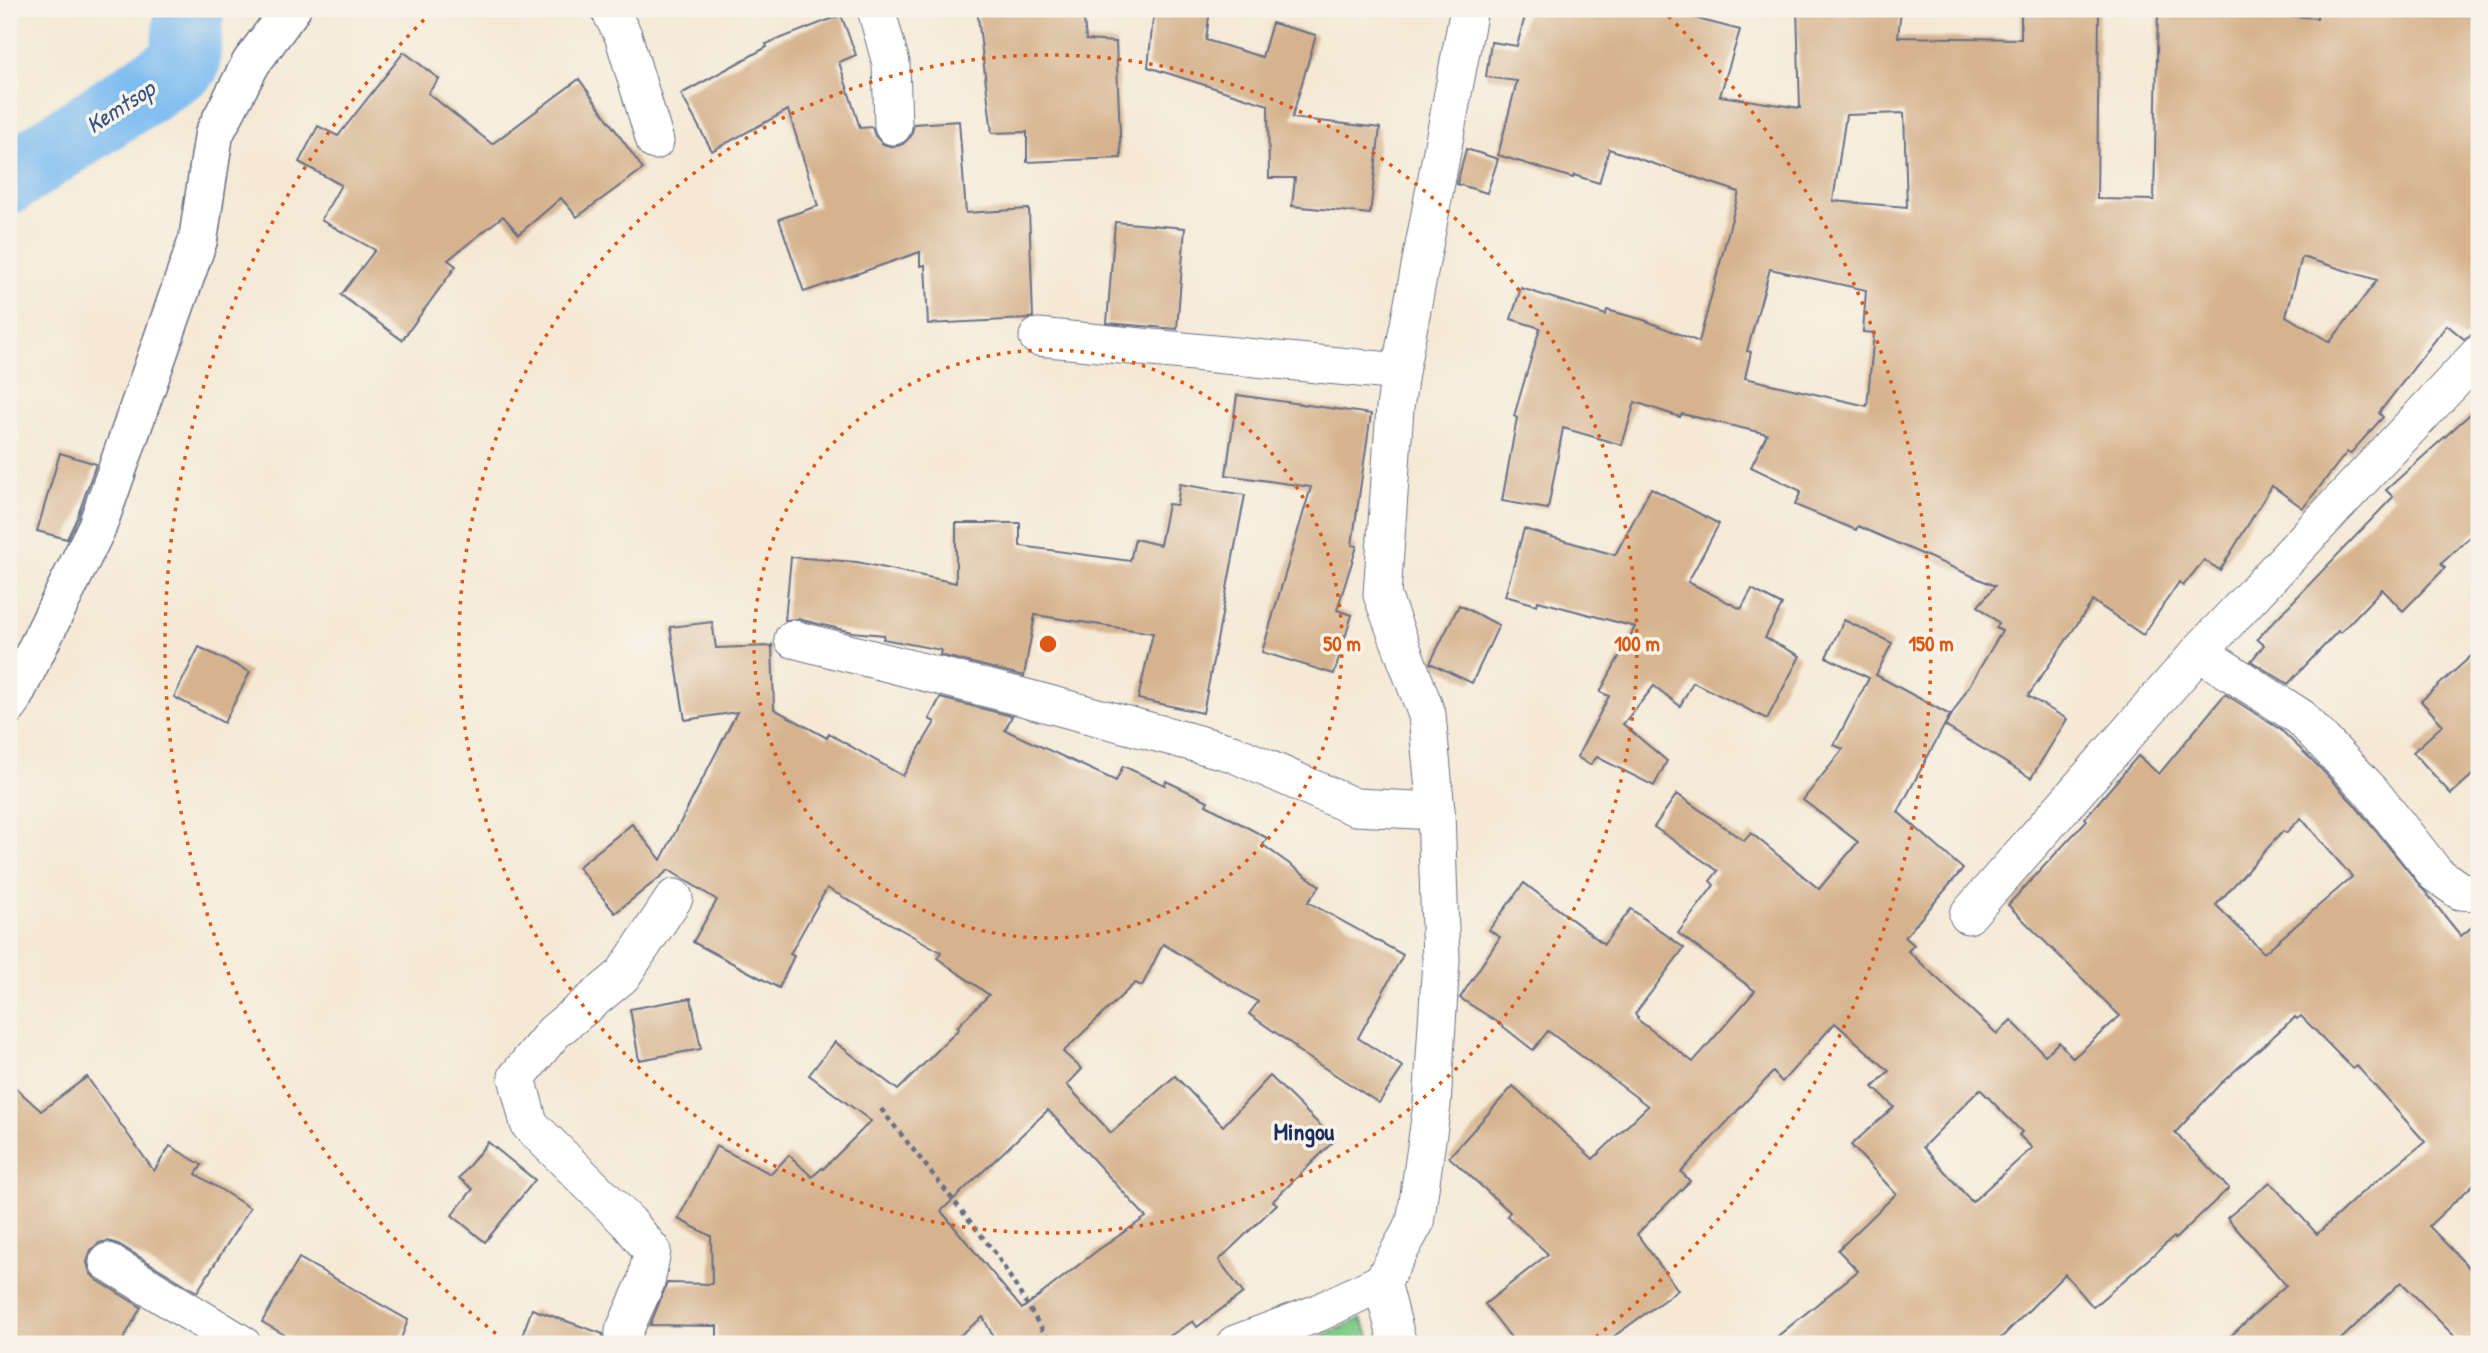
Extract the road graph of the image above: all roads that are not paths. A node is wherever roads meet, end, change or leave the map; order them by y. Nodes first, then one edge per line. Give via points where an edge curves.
1 (291, 9) edge
2 (609, 9) edge
3 (876, 9) edge
4 (1469, 9) edge
5 (893, 126) dead end
6 (655, 141) dead end
7 (1038, 337) dead end
8 (2479, 354) edge
9 (1400, 372) junction
10 (793, 639) dead end
11 (2199, 652) junction
12 (9, 705) edge
13 (1436, 811) junction
14 (2479, 892) edge
15 (674, 898) dead end
16 (1968, 915) dead end
17 (108, 1262) dead end
18 (1382, 1282) junction
19 (242, 1344) edge
20 (623, 1344) edge
21 (1235, 1344) edge
22 (1398, 1344) edge

1 - 12 street via 251,63 214,134 198,240 97,527
2 - 6 street via 623,35
3 - 5 street via 891,63
4 - 9 street
7 - 9 street
8 - 11 street
9 - 13 street via 1382,595 1427,715
10 - 13 street via 1232,753 1355,807
11 - 14 street via 2300,717 2370,790 2436,874 2460,891
11 - 16 street
13 - 18 street via 1441,960 1432,1105 1415,1223
15 - 20 street via 622,976 554,1032 517,1077 529,1124 652,1251 646,1282 624,1331
17 - 19 street
18 - 21 street via 1318,1313
18 - 22 street

